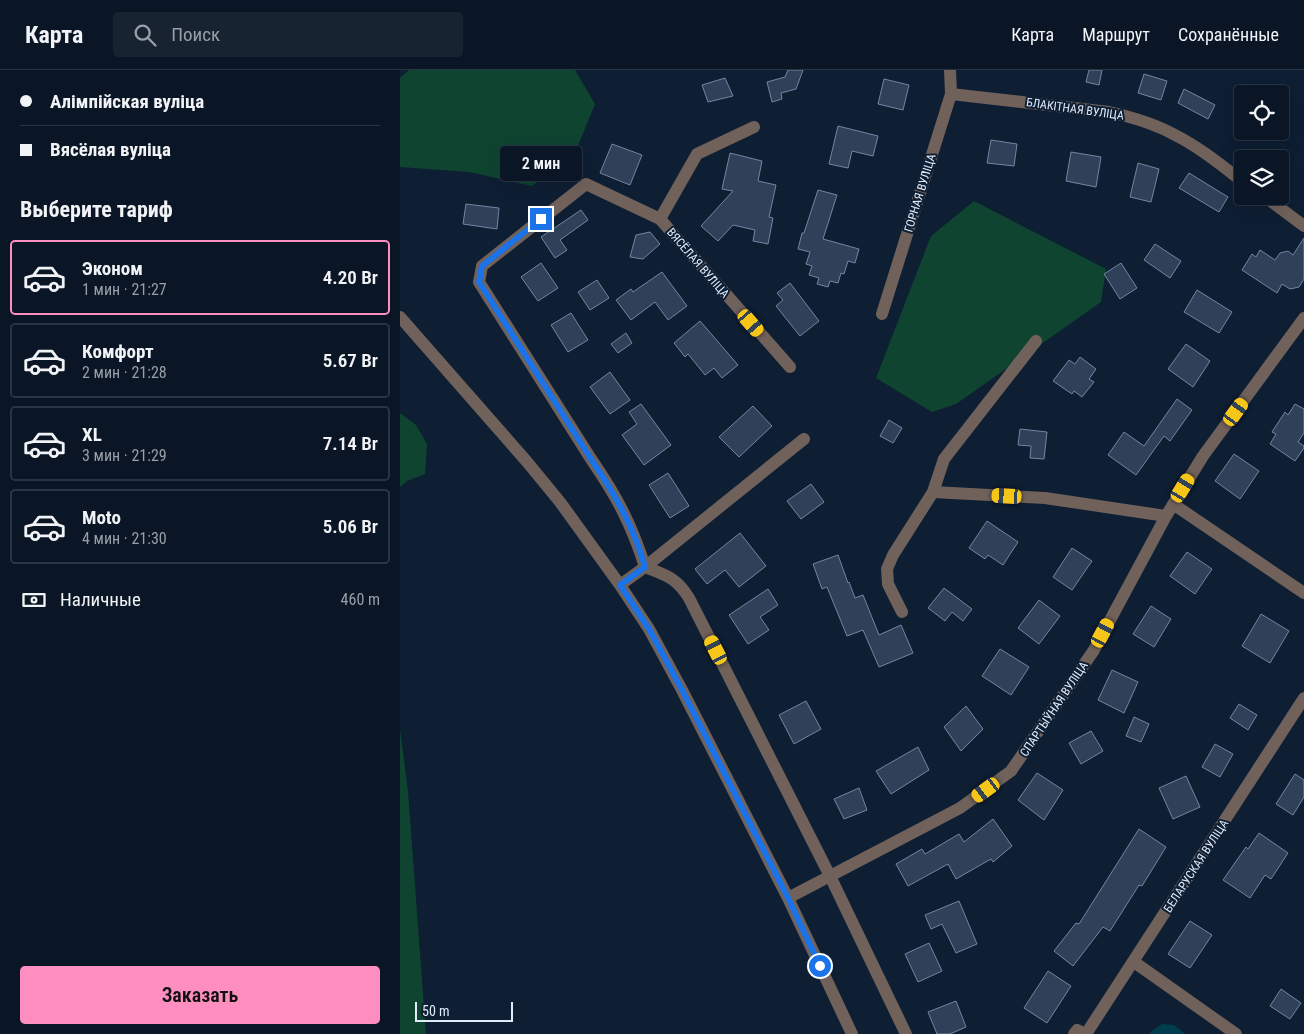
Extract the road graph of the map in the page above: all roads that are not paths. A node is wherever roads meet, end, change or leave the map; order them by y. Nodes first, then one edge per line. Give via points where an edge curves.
1 (950, 70) edge
2 (951, 94) junction
3 (754, 127) dead end
4 (1234, 175) edge
5 (1276, 205) edge
6 (660, 219) junction
7 (1304, 226) edge
8 (882, 314) dead end
9 (400, 317) edge
10 (1304, 318) edge
11 (1036, 341) dead end
12 (790, 368) dead end
13 (804, 439) dead end
14 (932, 492) junction
15 (1174, 504) junction
16 (1166, 516) junction
17 (645, 567) junction
18 (620, 585) junction
19 (1304, 593) edge
20 (902, 612) dead end
21 (1304, 698) edge
22 (830, 876) junction
23 (788, 898) junction
24 (1134, 962) junction
25 (852, 1034) edge
26 (906, 1034) edge
27 (1074, 1034) edge
28 (1086, 1034) edge
29 (1236, 1034) edge

1 - 2 street, ГОРНАЯ ВУЛІЦА
2 - 4 street, БЛАКІТНАЯ ВУЛІЦА via 1110,112 1134,118 1174,134
2 - 8 street, ГОРНАЯ ВУЛІЦА
3 - 6 street via 697,154
5 - 7 street
6 - 12 street, ВЯСЁЛАЯ ВУЛІЦА
6 - 17 street, ВЯСЁЛАЯ ВУЛІЦА via 586,184 482,266 479,282 611,488 638,542
9 - 18 street via 560,502
10 - 15 street, СПАРТЫЎНАЯ ВУЛІЦА via 1203,456
11 - 14 street via 944,459
13 - 17 street
14 - 16 street via 1045,498
14 - 20 street via 893,555 888,569 888,584
15 - 16 street, СПАРТЫЎНАЯ ВУЛІЦА
15 - 19 street
16 - 22 street, СПАРТЫЎНАЯ ВУЛІЦА via 1094,650 1011,771 960,808
17 - 18 street
17 - 22 street via 666,575 683,587
18 - 23 street via 649,629 682,690
21 - 24 street, БЕЛАРУСКАЯ ВУЛІЦА
22 - 23 street, СПАРТЫЎНАЯ ВУЛІЦА
22 - 26 street
23 - 25 street
24 - 28 street, БЕЛАРУСКАЯ ВУЛІЦА
24 - 29 street
27 - 28 street via 1077,1030

